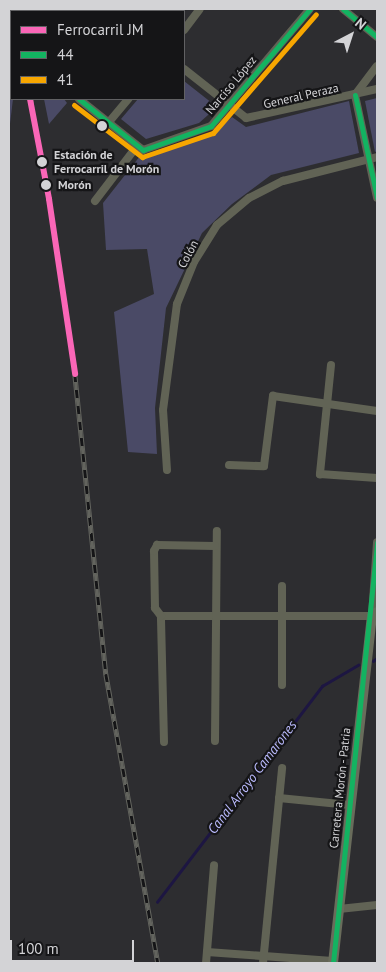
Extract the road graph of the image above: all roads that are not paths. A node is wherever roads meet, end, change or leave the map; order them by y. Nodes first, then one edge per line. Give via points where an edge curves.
1 (200, 9) edge
2 (310, 9) edge
3 (344, 9) edge
4 (185, 29) edge
5 (377, 37) edge
6 (377, 66) edge
7 (185, 71) edge
8 (377, 89) edge
9 (354, 95) junction
10 (80, 100) edge
11 (127, 100) edge
12 (229, 105) junction
13 (109, 122) junction
14 (137, 146) junction
15 (377, 157) edge
16 (367, 159) junction
17 (377, 198) edge
18 (95, 201) dead end
19 (330, 365) dead end
20 (328, 404) junction
21 (377, 412) edge
22 (228, 465) dead end
23 (167, 470) dead end
24 (377, 478) edge
25 (217, 531) dead end
26 (377, 542) edge
27 (214, 546) junction
28 (282, 586) dead end
29 (376, 586) edge
30 (374, 614) edge
31 (215, 615) junction
32 (282, 615) junction
33 (161, 616) junction
34 (282, 685) dead end
35 (215, 741) dead end
36 (164, 742) dead end
37 (282, 768) dead end
38 (279, 798) junction
39 (350, 805) junction
40 (214, 865) dead end
41 (377, 905) edge
42 (339, 909) junction
43 (207, 952) junction
44 (263, 959) edge
45 (333, 962) edge
46 (206, 963) edge

1 - 4 street
2 - 12 street, Narciso López
3 - 5 street
6 - 9 street, General Peraza
7 - 12 street
8 - 9 street
9 - 12 street, General Peraza via 246,118
9 - 16 street
10 - 13 street
11 - 13 street
12 - 14 street, Narciso López via 211,126 143,150
13 - 14 street
14 - 18 street
15 - 16 street, Colón
16 - 17 street
16 - 23 street, Colón via 283,181 249,198 217,225 194,262 177,304 163,410
19 - 20 street
20 - 21 street
20 - 22 street via 273,396 264,466
20 - 24 street via 320,474
25 - 27 street
26 - 29 street
27 - 31 street
27 - 33 street via 157,545 154,551 155,608
28 - 32 street
29 - 30 street
30 - 32 street
30 - 39 main road, Carretera Morón - Patria
31 - 32 street
31 - 33 street
31 - 35 street
32 - 34 street
33 - 36 street
37 - 38 street
38 - 39 street
38 - 44 street
39 - 42 main road, Carretera Morón - Patria
40 - 43 street
41 - 42 street
42 - 45 main road, Carretera Morón - Patria
43 - 44 street
43 - 46 street
44 - 45 street

